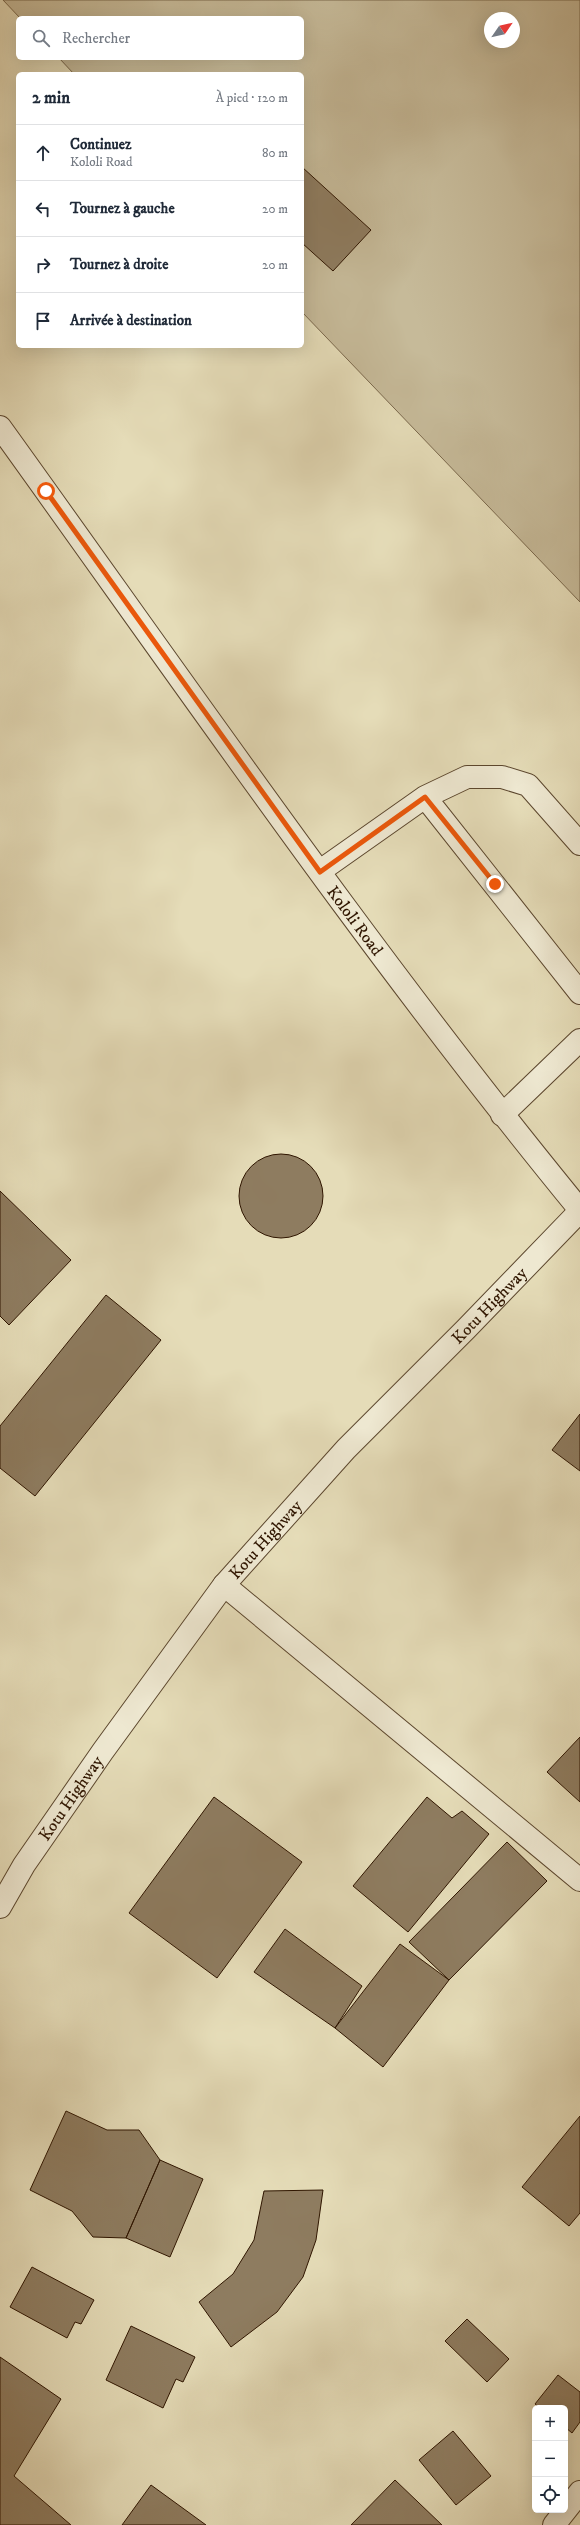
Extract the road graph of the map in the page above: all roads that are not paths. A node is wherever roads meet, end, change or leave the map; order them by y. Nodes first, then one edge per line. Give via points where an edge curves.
1 (0, 427) edge
2 (425, 797) junction
3 (580, 844) edge
4 (320, 872) junction
5 (580, 993) edge
6 (580, 1040) edge
7 (502, 1115) junction
8 (580, 1211) edge
9 (224, 1585) junction
10 (580, 1880) edge
11 (0, 1907) edge
12 (580, 2492) edge
13 (554, 2525) edge

1 - 4 street, Kololi Road
2 - 3 street via 467,777 502,777 528,785
2 - 4 street
2 - 5 street
4 - 7 street, Kololi Road
6 - 7 street
7 - 8 street, Kololi Road
8 - 9 street, Kotu Highway via 346,1449
9 - 10 street
9 - 11 street, Kotu Highway via 103,1751 24,1865
12 - 13 street

